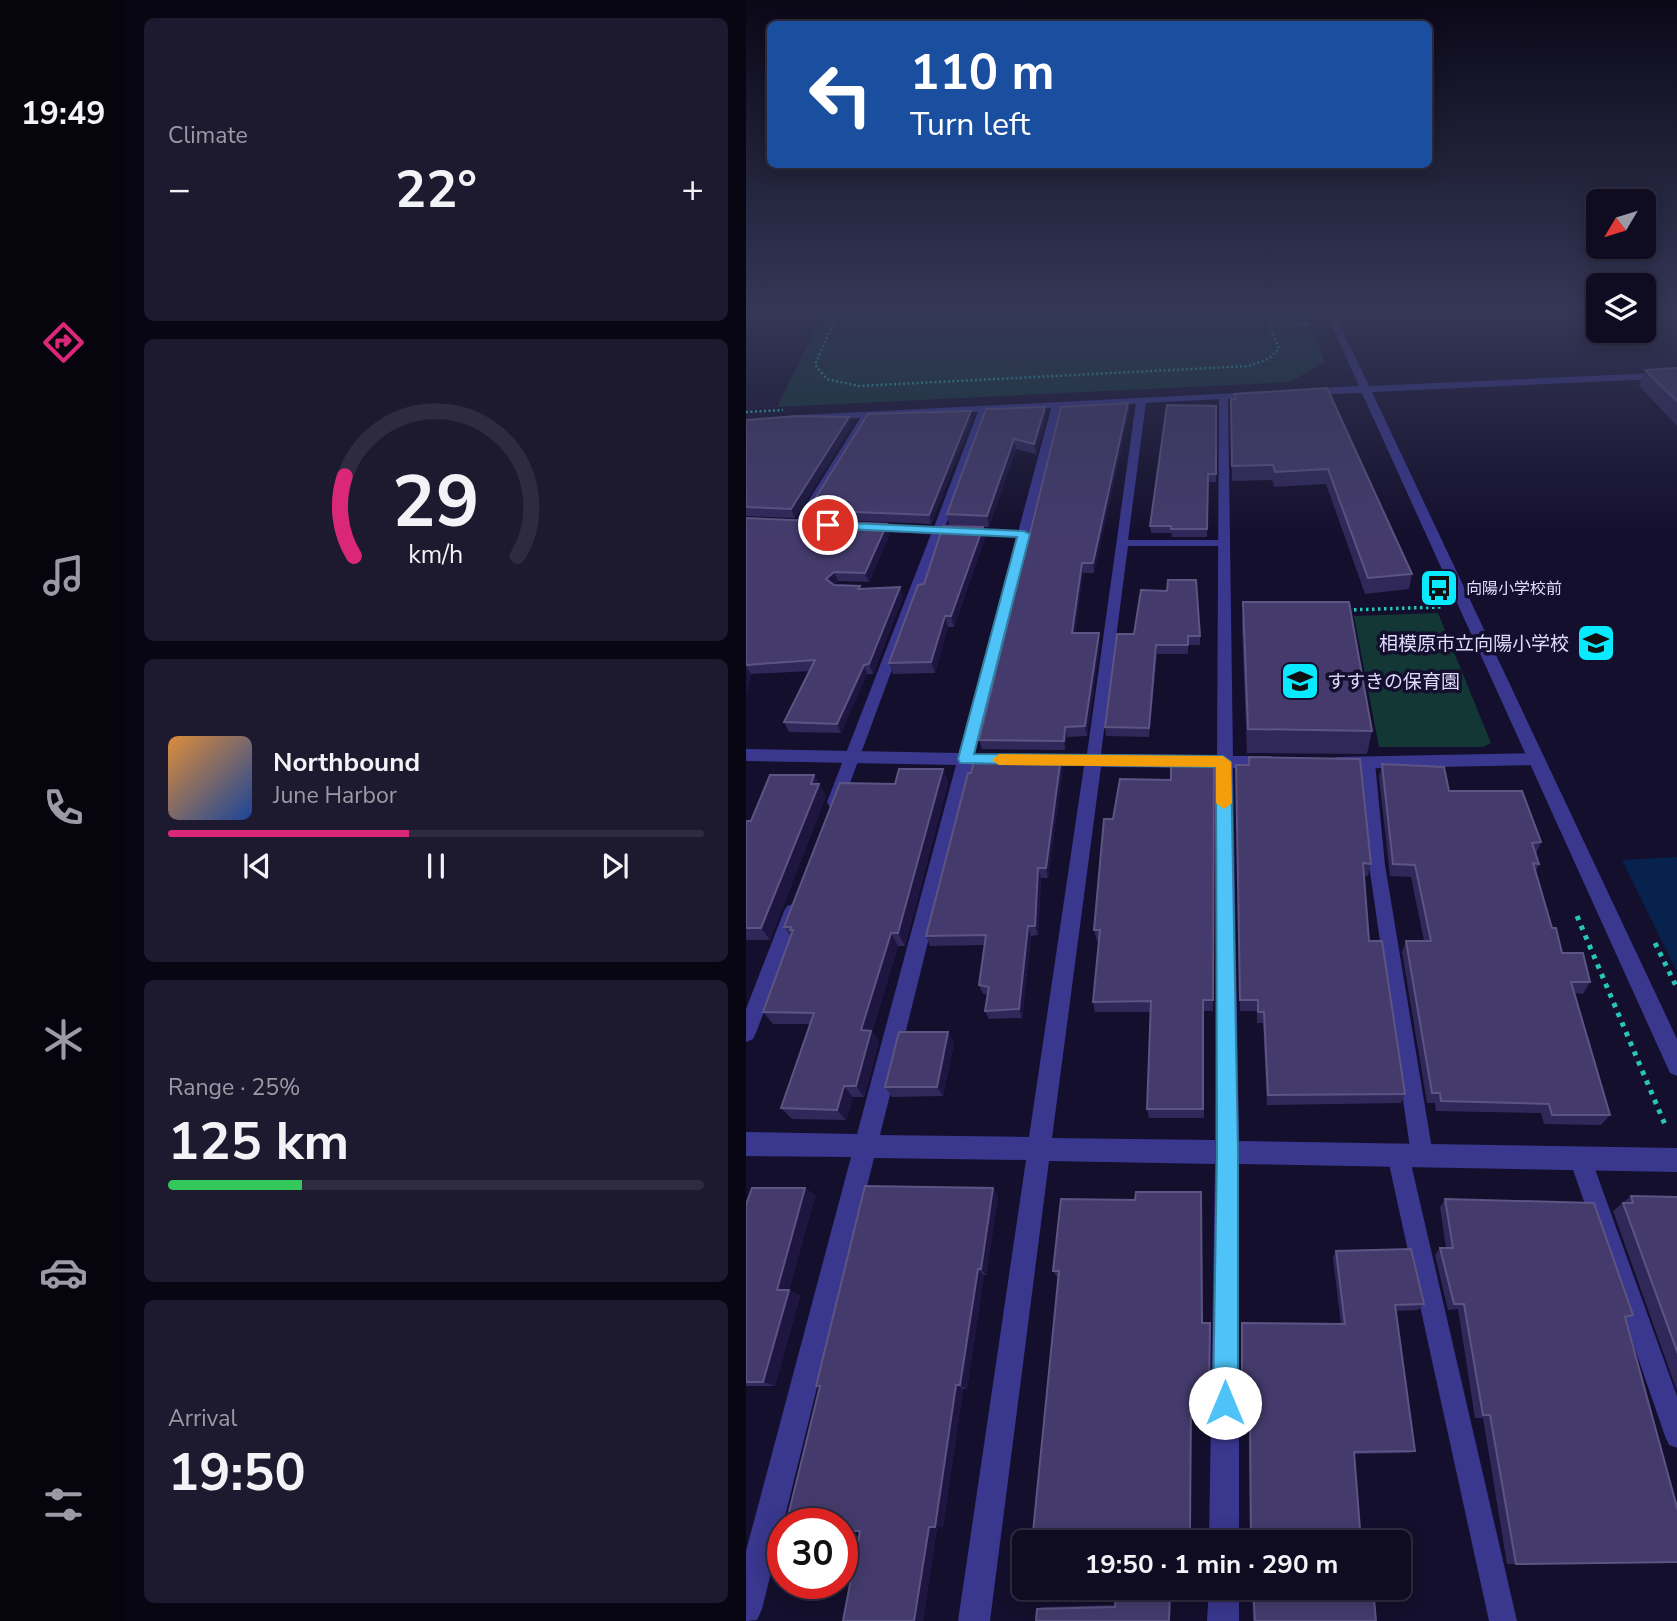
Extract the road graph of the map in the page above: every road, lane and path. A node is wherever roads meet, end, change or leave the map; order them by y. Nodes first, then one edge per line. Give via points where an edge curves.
1 (846, 384) edge
2 (905, 384) edge
3 (1363, 384) edge
4 (1485, 384) edge
5 (1365, 389) junction
6 (1288, 393) edge
7 (1262, 395) edge
8 (1223, 397) junction
9 (1141, 401) junction
10 (1057, 405) junction
11 (984, 409) junction
12 (867, 414) junction
13 (786, 418) edge
14 (787, 523) edge
15 (800, 524) junction
16 (814, 524) edge
17 (855, 527) edge
18 (937, 531) junction
19 (1024, 534) junction
20 (1121, 543) junction
21 (1224, 543) junction
22 (1443, 607) dead end
23 (1347, 610) edge
24 (746, 755) edge
25 (853, 757) junction
26 (965, 759) junction
27 (991, 760) edge
28 (1029, 760) edge
29 (1537, 760) junction
30 (1093, 761) junction
31 (1223, 762) junction
32 (1288, 762) edge
33 (1314, 763) edge
34 (1367, 763) junction
35 (829, 819) edge
36 (800, 895) edge
37 (1575, 912) dead end
38 (746, 1033) edge
39 (1678, 1066) edge
40 (1666, 1127) dead end
41 (746, 1144) edge
42 (866, 1146) junction
43 (1039, 1149) junction
44 (1227, 1152) junction
45 (1410, 1155) junction
46 (1580, 1158) junction
47 (1678, 1160) edge
48 (1678, 1436) edge
49 (1224, 1530) edge
50 (1224, 1600) edge
51 (746, 1609) edge
52 (974, 1621) edge
53 (1223, 1621) edge
54 (1503, 1621) edge

1 - 2 path
3 - 5 street
4 - 5 street
5 - 6 street
5 - 29 street
7 - 8 street
8 - 9 street
8 - 21 street
9 - 10 street
9 - 20 lane
10 - 11 street
10 - 19 street
11 - 12 street
11 - 18 lane
12 - 13 street
12 - 15 lane
14 - 15 lane
15 - 16 lane
17 - 18 lane
18 - 19 lane
18 - 25 lane via 907,590
19 - 26 street
20 - 21 lane
20 - 30 lane
21 - 31 street
22 - 23 path
24 - 25 street
25 - 26 street
25 - 35 lane
26 - 27 street
26 - 42 street
28 - 30 street
29 - 34 street
29 - 39 street
30 - 31 street
30 - 43 street
31 - 32 street
31 - 44 street
33 - 34 street
34 - 45 lane
36 - 38 lane
37 - 40 path
41 - 42 street
42 - 43 street
42 - 51 street
43 - 44 street
43 - 52 street
44 - 45 street
44 - 49 street
45 - 46 street
45 - 54 lane
46 - 47 street
46 - 48 lane
50 - 53 street

